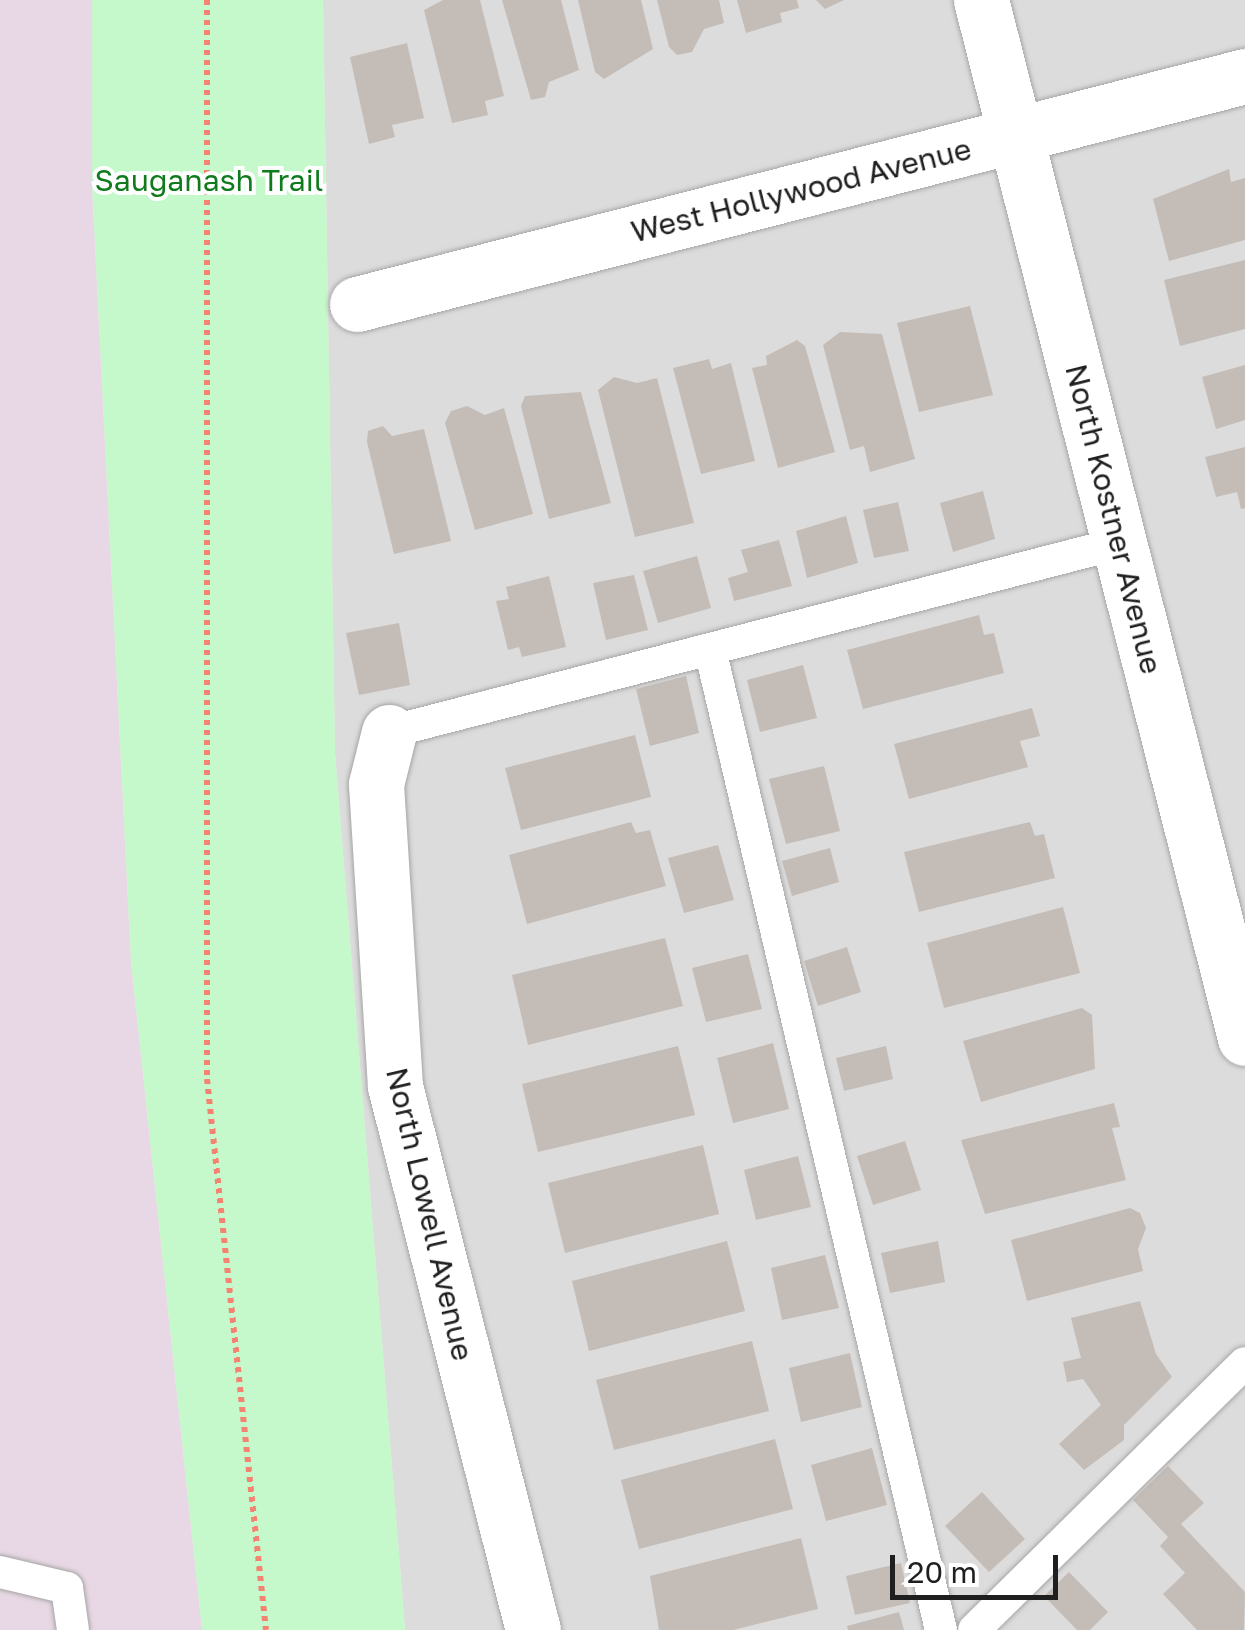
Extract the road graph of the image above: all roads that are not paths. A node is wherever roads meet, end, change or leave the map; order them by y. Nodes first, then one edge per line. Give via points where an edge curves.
1 (982, 0) edge
2 (1245, 76) edge
3 (1016, 136) junction
4 (358, 304) dead end
5 (1120, 543) junction
6 (710, 649) junction
7 (390, 732) joint
8 (1245, 1038) edge
9 (1245, 1363) edge
10 (0, 1572) edge
11 (73, 1630) edge
12 (532, 1630) edge
13 (941, 1630) edge
14 (974, 1630) edge

1 - 3 street, North Kostner Avenue
2 - 3 street, West Hollywood Avenue
3 - 4 street, West Hollywood Avenue
3 - 5 street, North Kostner Avenue
5 - 6 lane
5 - 8 street, North Kostner Avenue
6 - 7 lane
6 - 13 lane
7 - 12 street, North Lowell Avenue via 376,784 395,1086
9 - 14 lane
10 - 11 lane via 66,1588

